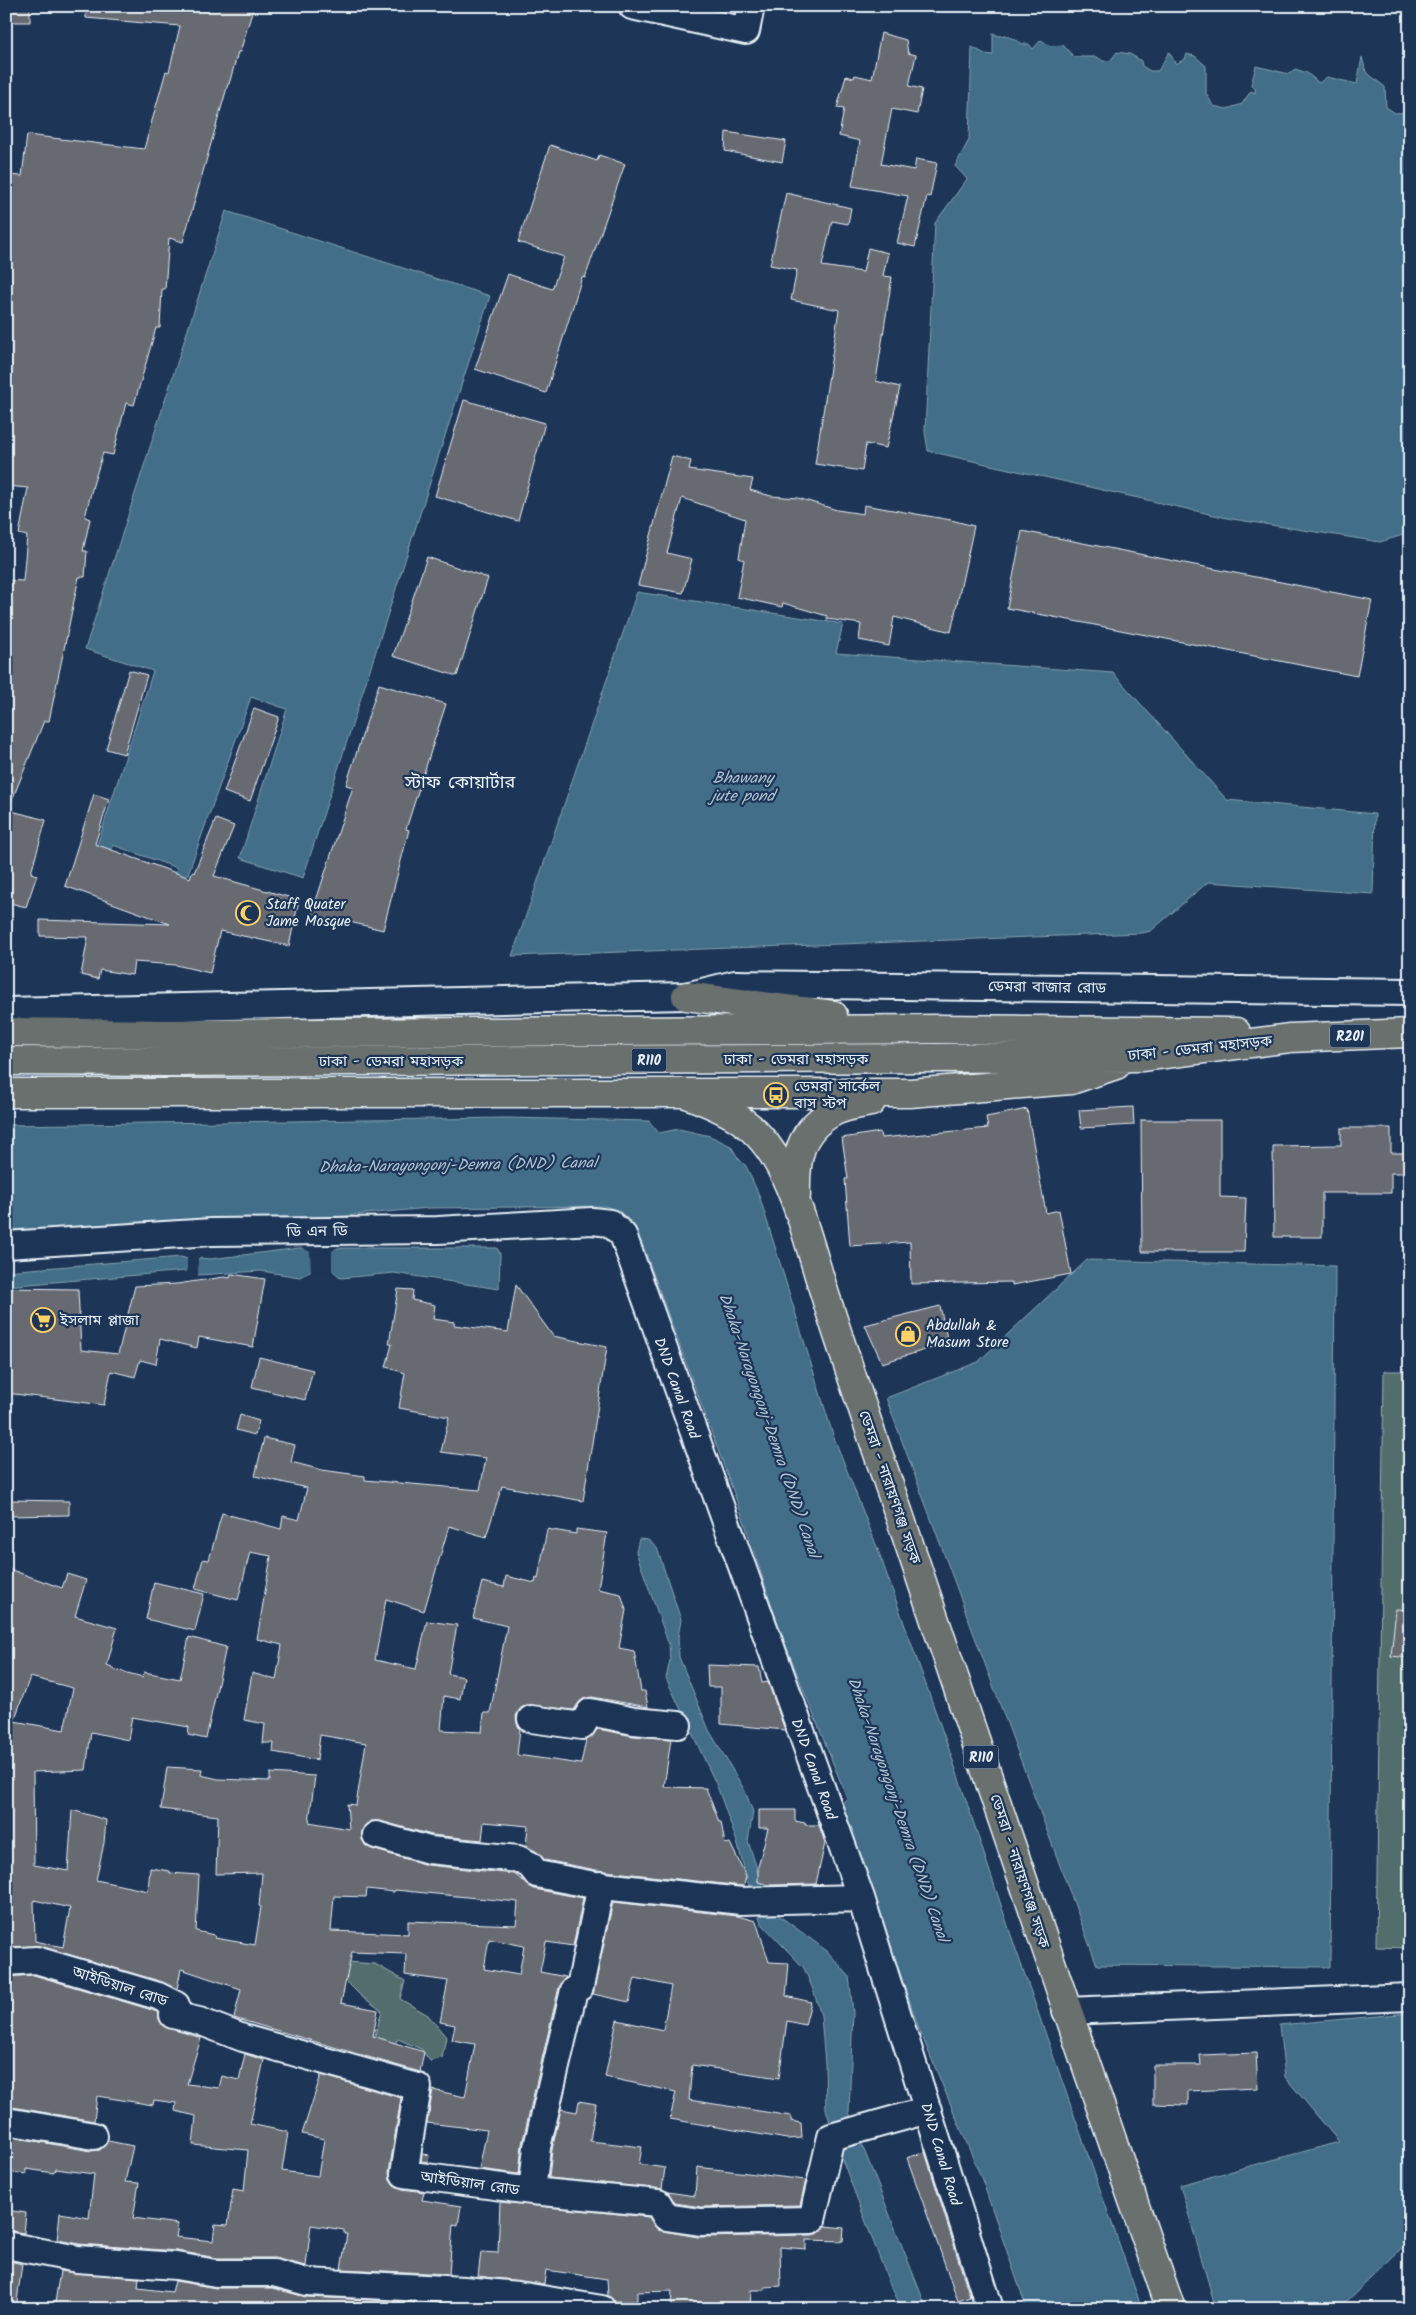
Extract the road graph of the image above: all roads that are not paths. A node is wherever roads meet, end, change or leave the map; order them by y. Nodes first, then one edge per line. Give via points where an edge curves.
1 (632, 6) edge
2 (751, 6) edge
3 (1410, 992) edge
4 (686, 996) junction
5 (6, 1011) edge
6 (938, 1029) junction
7 (6, 1032) edge
8 (1410, 1033) edge
9 (1290, 1038) junction
10 (1141, 1057) junction
11 (6, 1060) edge
12 (910, 1092) junction
13 (6, 1093) edge
14 (684, 1093) junction
15 (796, 1204) junction
16 (623, 1235) joint
17 (6, 1245) edge
18 (531, 1719) dead end
19 (678, 1725) dead end
20 (376, 1835) dead end
21 (601, 1885) junction
22 (861, 1898) junction
23 (6, 1962) edge
24 (1410, 1997) edge
25 (1066, 2011) junction
26 (928, 2110) junction
27 (6, 2121) edge
28 (94, 2136) dead end
29 (532, 2191) junction
30 (6, 2245) edge
31 (370, 2297) edge
32 (602, 2309) edge
33 (990, 2309) edge
34 (1171, 2309) edge

1 - 2 street via 746,31
3 - 4 street, ডেমরা বাজার রোড via 735,984
4 - 5 street, ডেমরা বাজার রোড
4 - 6 main road
6 - 7 main road, ঢাকা - ডেমরা মহাসড়ক / R110 via 166,1034
6 - 9 main road, ঢাকা - ডেমরা মহাসড়ক / R110 via 1223,1031
8 - 9 main road, R201
9 - 10 main road, ঢাকা - ডেমরা মহাসড়ক / R110
10 - 11 main road, ঢাকা - ডেমরা মহাসড়ক / R110
10 - 12 main road via 1071,1080
12 - 14 main road
12 - 15 main road, ডেমরা - নারায়ণগঞ্জ সড়ক / R110 via 838,1110 810,1131 799,1148 795,1168
13 - 14 main road
14 - 15 main road, ডেমরা - নারায়ণগঞ্জ সড়ক / R110 via 725,1109 762,1137 782,1169
15 - 25 main road, ডেমরা - নারায়ণগঞ্জ সড়ক / R110
16 - 17 street, ডি এন ডি via 610,1223 592,1221 438,1230 212,1232
16 - 22 street, DND Canal Road
18 - 19 street via 582,1726 590,1712
20 - 21 street via 428,1850 518,1858 537,1874
21 - 22 street via 748,1901
21 - 29 street via 580,1987 574,1990 538,2147
22 - 26 street, DND Canal Road
23 - 29 street, আইডিয়াল রোড via 36,1960 87,1973 158,1996 176,2005 174,2015 243,2038 418,2087 404,2174
24 - 25 street
25 - 34 main road, ডেমরা - নারায়ণগঞ্জ সড়ক / R110
26 - 29 street, আইডিয়াল রোড via 831,2137 812,2220 700,2222 666,2218 658,2203
26 - 33 street, DND Canal Road
27 - 28 street
30 - 31 street via 77,2259 176,2266 216,2273 274,2273
31 - 32 street via 464,2290

